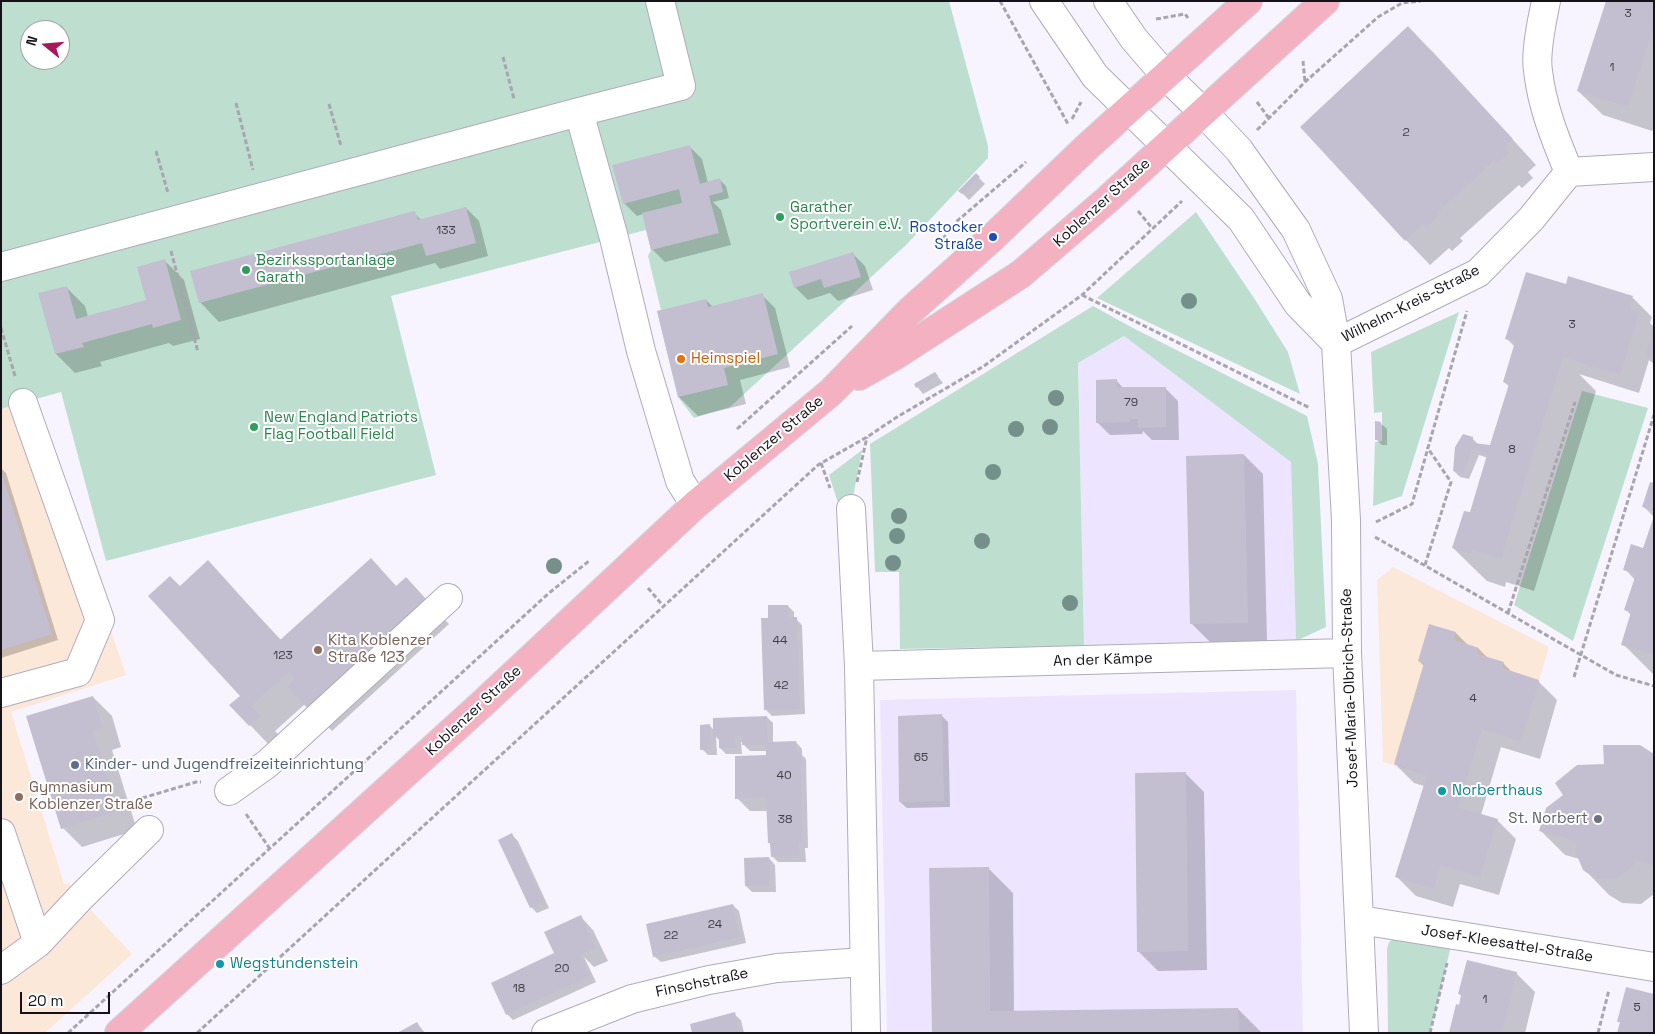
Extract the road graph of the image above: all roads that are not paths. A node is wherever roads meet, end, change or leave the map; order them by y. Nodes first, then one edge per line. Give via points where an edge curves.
1 (660, 1) edge
2 (1044, 1) edge
3 (1108, 1) edge
4 (1248, 1) edge
5 (1325, 1) edge
6 (1546, 1) edge
7 (1166, 76) junction
8 (1128, 110) junction
9 (579, 112) junction
10 (1203, 112) junction
11 (1167, 145) junction
12 (1654, 167) edge
13 (1568, 172) junction
14 (1, 267) edge
15 (1336, 343) junction
16 (831, 392) junction
17 (23, 403) road end
18 (695, 505) junction
19 (851, 509) road end
20 (448, 598) dead end
21 (1347, 653) junction
22 (859, 666) junction
23 (1, 693) edge
24 (230, 791) dead end
25 (149, 830) dead end
26 (1, 833) edge
27 (1360, 920) junction
28 (38, 943) junction
29 (864, 962) junction
30 (1654, 967) edge
31 (1, 970) edge
32 (119, 1033) edge
33 (546, 1033) edge
34 (866, 1033) edge
35 (1364, 1033) edge

1 - 9 street via 681,86
2 - 8 street via 1095,76
3 - 7 street via 1134,39
4 - 7 main road, Koblenzer Straße
5 - 10 main road, Koblenzer Straße
6 - 13 street via 1537,70 1551,129
7 - 8 main road, Koblenzer Straße
7 - 10 street, Josef-Maria-Olbrich-Straße
8 - 11 street
8 - 16 main road, Koblenzer Straße via 910,311
9 - 14 street
9 - 18 street via 644,360 680,481
10 - 11 main road, Koblenzer Straße
10 - 15 street, Josef-Maria-Olbrich-Straße via 1239,150 1296,230 1328,299
11 - 15 street via 1241,219 1298,304
11 - 16 main road, Koblenzer Straße via 1021,274 896,355
12 - 13 street
13 - 15 street, Wilhelm-Kreis-Straße via 1531,219 1478,273
15 - 21 street, Josef-Maria-Olbrich-Straße via 1341,423 1354,525
16 - 18 main road, Koblenzer Straße
17 - 23 street via 100,620 78,672
18 - 32 main road, Koblenzer Straße via 482,704
19 - 22 street
20 - 24 street via 267,764
21 - 22 street, An der Kämpe
21 - 27 street, Josef-Maria-Olbrich-Straße
22 - 29 street
25 - 28 street
26 - 28 street
27 - 30 street, Josef-Kleesattel-Straße
27 - 35 street, Josef-Maria-Olbrich-Straße
28 - 31 street
29 - 33 street, Finschstraße via 777,968 709,980 632,999
29 - 34 street

